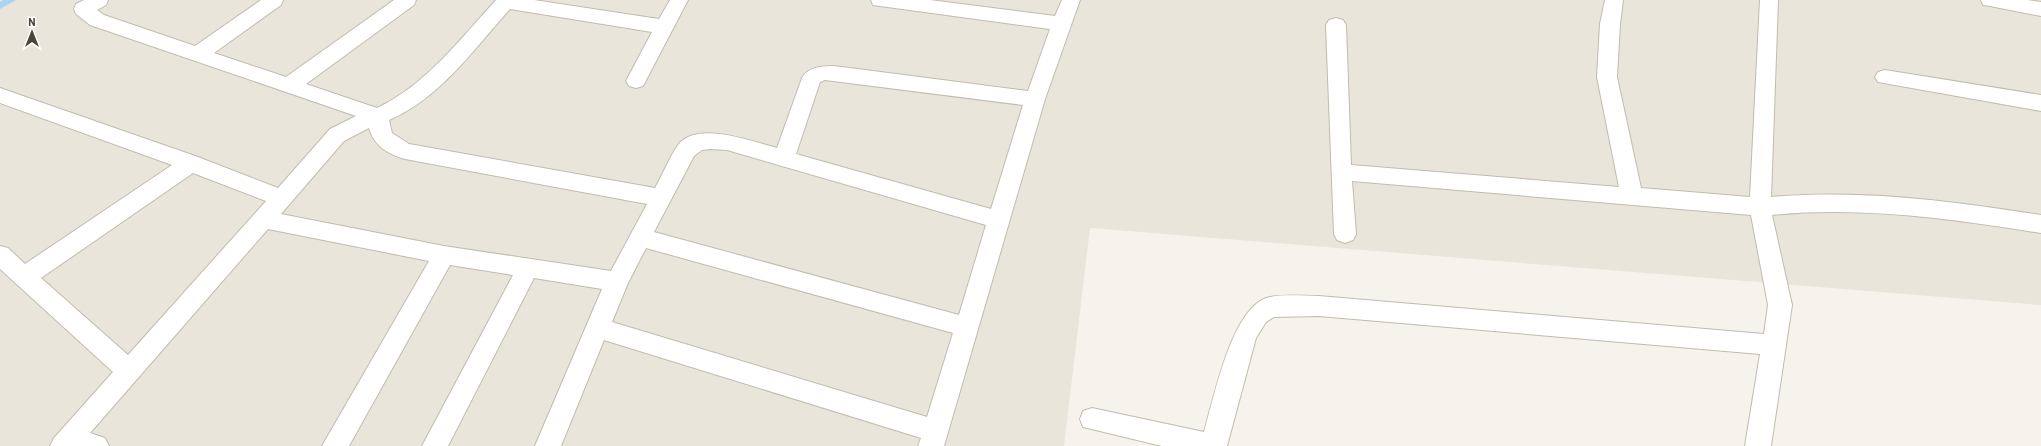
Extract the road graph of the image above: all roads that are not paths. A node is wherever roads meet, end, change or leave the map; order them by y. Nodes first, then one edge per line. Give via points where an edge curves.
1 (99, 0) edge
2 (274, 0) edge
3 (407, 0) edge
4 (679, 0) edge
5 (880, 0) edge
6 (1071, 0) edge
7 (1614, 0) edge
8 (1769, 0) edge
9 (1990, 0) edge
10 (506, 1) edge
11 (2041, 9) edge
12 (1063, 24) junction
13 (1336, 25) dead end
14 (665, 27) junction
15 (198, 54) junction
16 (1884, 77) dead end
17 (636, 81) dead end
18 (288, 86) junction
19 (0, 95) edge
20 (1035, 99) junction
21 (2041, 103) edge
22 (378, 116) junction
23 (784, 158) junction
24 (191, 163) junction
25 (1341, 172) junction
26 (1632, 197) junction
27 (281, 198) junction
28 (661, 198) junction
29 (1760, 207) junction
30 (262, 219) junction
31 (998, 220) junction
32 (2041, 224) edge
33 (1345, 234) dead end
34 (641, 237) junction
35 (0, 255) edge
36 (444, 255) junction
37 (528, 268) junction
38 (24, 277) junction
39 (617, 282) junction
40 (966, 327) junction
41 (598, 328) junction
42 (1773, 345) junction
43 (129, 371) junction
44 (1092, 419) dead end
45 (932, 439) edge
46 (65, 443) edge
47 (96, 446) edge
48 (335, 446) edge
49 (435, 446) edge
50 (548, 446) edge
51 (1213, 446) edge
52 (1758, 446) edge

1 - 15 street via 83,9 97,20
2 - 15 street
3 - 18 street
4 - 14 street
5 - 12 street
6 - 12 street
7 - 26 street via 1607,78
8 - 29 street
9 - 11 street
10 - 14 street
10 - 22 street via 437,78 402,104
12 - 20 street via 1044,69
13 - 25 street
14 - 17 street
15 - 18 street
16 - 21 street
18 - 22 street
19 - 24 street
20 - 23 street via 822,73 812,78
20 - 31 street
22 - 27 street via 351,126 337,135
22 - 28 street via 379,132 382,136 392,145 405,151
23 - 28 street via 727,142 710,140 692,144 686,150
23 - 31 street
24 - 27 street
24 - 38 street
25 - 26 street
25 - 33 street
26 - 29 street
27 - 30 street
28 - 34 street
29 - 32 street via 1800,202 1858,202 1937,208
29 - 42 street via 1780,305
30 - 36 street
30 - 43 street
31 - 40 street
34 - 39 street
34 - 40 street
35 - 38 street
36 - 37 street
36 - 48 street
37 - 39 street
37 - 49 street
38 - 43 street
39 - 41 street
40 - 45 street
41 - 45 street
41 - 50 street
42 - 51 street via 1319,306 1270,307 1258,315 1245,335
42 - 52 street
43 - 46 street
44 - 51 street
46 - 47 street

